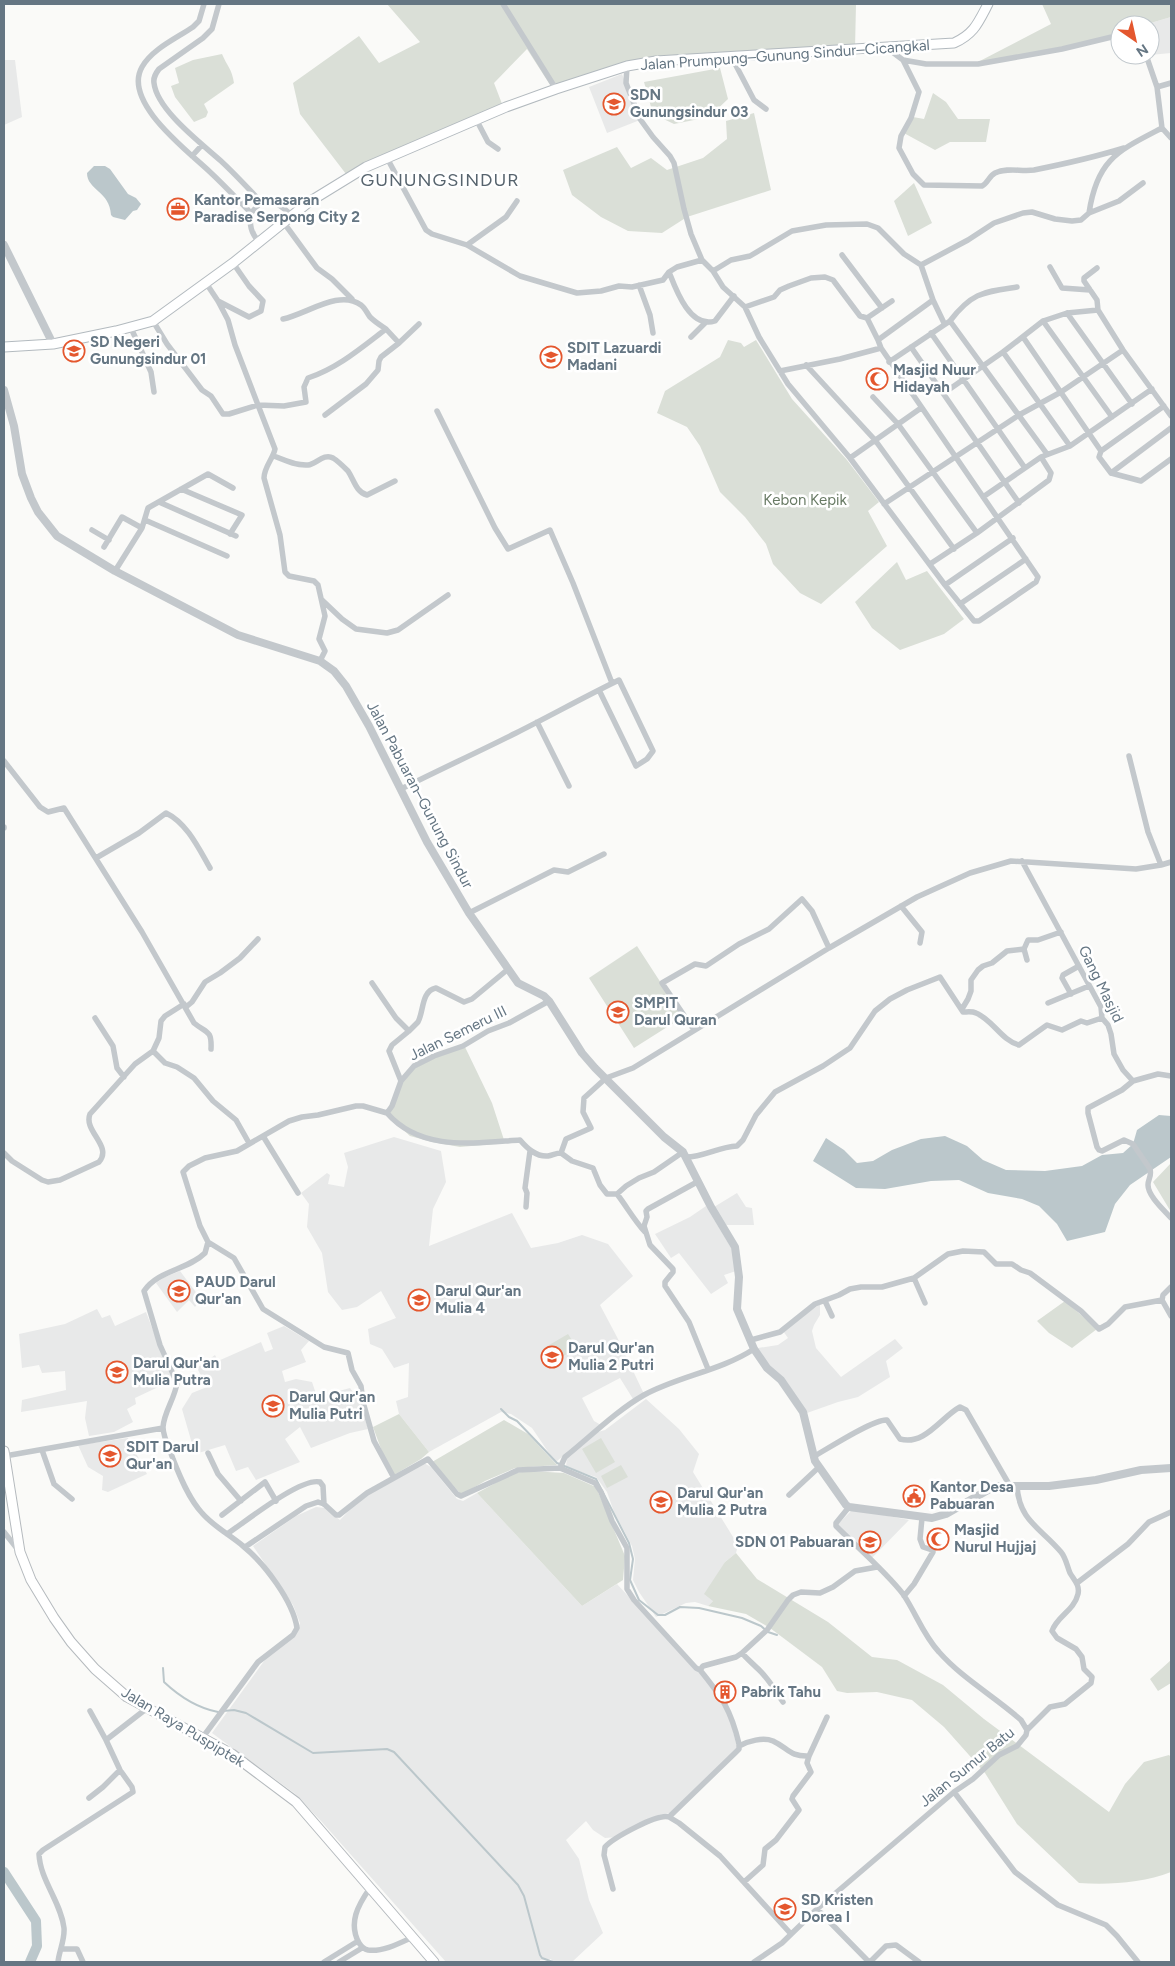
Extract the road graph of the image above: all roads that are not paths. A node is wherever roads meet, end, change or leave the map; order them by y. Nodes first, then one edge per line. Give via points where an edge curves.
1 (204, 4) edge
2 (219, 4) edge
3 (503, 4) edge
4 (988, 4) edge
5 (1110, 37) edge
6 (886, 46) junction
7 (730, 56) junction
8 (903, 60) junction
9 (1149, 65) edge
10 (627, 66) junction
11 (1171, 83) edge
12 (1157, 87) junction
13 (556, 89) junction
14 (766, 110) dead end
15 (477, 121) junction
16 (1162, 128) junction
17 (1171, 138) edge
18 (202, 145) junction
19 (1124, 148) junction
20 (498, 150) dead end
21 (192, 156) junction
22 (387, 158) junction
23 (1143, 183) dead end
24 (517, 201) dead end
25 (261, 202) junction
26 (250, 213) junction
27 (1089, 213) junction
28 (292, 216) junction
29 (284, 223) junction
30 (259, 242) junction
31 (4, 245) edge
32 (466, 245) junction
33 (842, 255) dead end
34 (702, 260) junction
35 (233, 263) junction
36 (921, 264) junction
37 (1050, 267) dead end
38 (1097, 268) dead end
39 (713, 271) junction
40 (669, 272) junction
41 (206, 283) junction
42 (639, 286) junction
43 (1017, 287) dead end
44 (1090, 290) junction
45 (734, 296) junction
46 (353, 300) junction
47 (933, 300) junction
48 (218, 301) junction
49 (892, 301) dead end
50 (745, 307) junction
51 (882, 308) junction
52 (1098, 310) junction
53 (1067, 313) junction
54 (867, 318) junction
55 (283, 319) dead end
56 (152, 321) junction
57 (1043, 321) junction
58 (706, 322) junction
59 (947, 322) junction
60 (419, 324) dead end
61 (130, 328) junction
62 (386, 329) junction
63 (653, 333) dead end
64 (931, 333) junction
65 (1023, 337) junction
66 (691, 338) dead end
67 (878, 340) junction
68 (400, 342) junction
69 (53, 344) junction
70 (4, 347) edge
71 (911, 347) junction
72 (881, 348) junction
73 (1123, 350) junction
74 (1003, 352) junction
75 (890, 362) junction
76 (1102, 364) junction
77 (806, 365) junction
78 (984, 365) junction
79 (780, 371) junction
80 (963, 378) junction
81 (1082, 378) junction
82 (1152, 389) junction
83 (4, 390) edge
84 (154, 392) dead end
85 (1061, 392) junction
86 (944, 393) junction
87 (873, 397) dead end
88 (1041, 404) junction
89 (1132, 404) junction
90 (258, 405) junction
91 (1164, 406) junction
92 (921, 408) junction
93 (437, 411) dead end
94 (325, 415) dead end
95 (1019, 415) junction
96 (1171, 416) edge
97 (1112, 417) junction
98 (898, 424) junction
99 (1171, 428) edge
100 (998, 429) junction
101 (1089, 434) junction
102 (875, 440) junction
103 (976, 443) junction
104 (1070, 446) junction
105 (1101, 451) junction
106 (274, 456) junction
107 (1044, 456) junction
108 (955, 457) junction
109 (850, 458) junction
110 (1171, 459) edge
111 (1025, 468) junction
112 (931, 472) junction
113 (1111, 473) junction
114 (395, 481) dead end
115 (1004, 482) junction
116 (908, 487) junction
117 (233, 488) dead end
118 (181, 489) junction
119 (983, 497) junction
120 (159, 502) junction
121 (1018, 502) junction
122 (884, 504) junction
123 (997, 518) junction
124 (145, 520) junction
125 (142, 528) junction
126 (92, 530) dead end
127 (977, 533) junction
128 (1013, 538) junction
129 (109, 540) junction
130 (104, 547) dead end
131 (954, 549) junction
132 (227, 556) dead end
133 (1026, 560) junction
134 (930, 564) junction
135 (115, 571) junction
136 (945, 585) junction
137 (448, 595) dead end
138 (320, 598) junction
139 (960, 604) junction
140 (320, 662) junction
141 (612, 683) junction
142 (599, 690) junction
143 (537, 722) junction
144 (1129, 756) dead end
145 (4, 761) edge
146 (569, 786) dead end
147 (401, 789) junction
148 (604, 854) dead end
149 (96, 858) junction
150 (1022, 861) junction
151 (1171, 862) edge
152 (1161, 865) junction
153 (210, 868) dead end
154 (901, 906) junction
155 (469, 913) junction
156 (1061, 932) junction
157 (258, 939) dead end
158 (920, 942) dead end
159 (830, 948) junction
160 (1024, 949) junction
161 (1027, 960) dead end
162 (1079, 966) junction
163 (507, 970) junction
164 (372, 983) dead end
165 (1089, 986) junction
166 (1070, 994) junction
167 (549, 1001) junction
168 (1048, 1003) dead end
169 (185, 1005) junction
170 (962, 1009) junction
171 (94, 1018) dead end
172 (1102, 1018) junction
173 (694, 1030) junction
174 (409, 1031) junction
175 (211, 1049) dead end
176 (153, 1051) junction
177 (1171, 1076) edge
178 (124, 1077) junction
179 (606, 1078) junction
180 (401, 1081) junction
181 (1133, 1081) junction
182 (387, 1113) junction
183 (263, 1136) junction
184 (249, 1143) junction
185 (530, 1151) junction
186 (4, 1152) edge
187 (561, 1153) junction
188 (684, 1154) junction
189 (697, 1182) junction
190 (298, 1193) dead end
191 (617, 1194) junction
192 (526, 1207) dead end
193 (1171, 1218) edge
194 (646, 1233) junction
195 (208, 1242) junction
196 (914, 1278) junction
197 (1171, 1287) edge
198 (1162, 1300) junction
199 (825, 1301) junction
200 (925, 1302) dead end
201 (832, 1316) dead end
202 (1171, 1316) edge
203 (751, 1340) junction
204 (754, 1349) junction
205 (708, 1369) junction
206 (163, 1428) junction
207 (42, 1450) junction
208 (4, 1453) edge
209 (208, 1453) dead end
210 (813, 1457) junction
211 (561, 1466) junction
212 (818, 1468) junction
213 (1171, 1468) edge
214 (394, 1478) junction
215 (1013, 1486) junction
216 (789, 1495) dead end
217 (72, 1499) dead end
218 (240, 1501) junction
219 (276, 1501) junction
220 (324, 1504) junction
221 (849, 1507) junction
222 (1171, 1512) edge
223 (222, 1515) dead end
224 (922, 1518) junction
225 (4, 1532) edge
226 (227, 1534) junction
227 (245, 1548) junction
228 (20, 1552) junction
229 (877, 1567) junction
230 (1077, 1583) junction
231 (904, 1596) junction
232 (742, 1652) junction
233 (700, 1670) junction
234 (783, 1702) dead end
235 (146, 1709) junction
236 (90, 1711) dead end
237 (828, 1717) dead end
238 (1027, 1730) junction
239 (203, 1737) junction
240 (106, 1740) junction
241 (739, 1746) junction
242 (808, 1756) junction
243 (120, 1770) junction
244 (954, 1792) junction
245 (88, 1798) dead end
246 (669, 1817) junction
247 (744, 1882) junction
248 (370, 1888) junction
249 (613, 1889) dead end
250 (817, 1909) junction
251 (791, 1934) junction
252 (413, 1937) junction
253 (358, 1941) junction
254 (362, 1948) junction
255 (61, 1949) junction
256 (58, 1962) edge
257 (83, 1962) edge
258 (324, 1962) edge
259 (339, 1962) edge
260 (434, 1962) edge
261 (754, 1962) edge
262 (870, 1962) edge
263 (919, 1962) edge
264 (1138, 1962) edge

1 - 21 street via 193,27 148,58 139,78 143,100 149,109 162,127
2 - 18 street via 212,29 159,69 154,80 157,93 173,117
3 - 13 street
4 - 6 main road, Jalan Prumpung–Gunung Sindur–Cicangkal via 972,32 954,43
5 - 8 street via 978,64 926,64
6 - 7 main road, Jalan Prumpung–Gunung Sindur–Cicangkal
6 - 8 street
7 - 10 main road, Jalan Prumpung–Gunung Sindur–Cicangkal
7 - 14 street via 754,100
8 - 19 street via 919,92 899,148 913,174 924,185 982,186 996,172 1032,170
9 - 12 street
10 - 13 main road, Jalan Prumpung–Gunung Sindur–Cicangkal
10 - 34 street via 626,83 640,119 674,163 684,210
11 - 12 street
12 - 16 street
13 - 15 main road, Jalan Prumpung–Gunung Sindur–Cicangkal
15 - 20 street via 488,142
15 - 22 main road, Jalan Prumpung–Gunung Sindur–Cicangkal
16 - 17 street
16 - 19 street
18 - 21 street
18 - 25 street
19 - 27 street via 1111,158 1100,176
21 - 26 street
22 - 28 main road, Jalan Prumpung–Gunung Sindur–Cicangkal via 330,188
22 - 32 street via 426,230
23 - 27 street via 1119,201
24 - 32 street via 506,217
25 - 26 street
25 - 28 street via 271,201
26 - 30 street via 249,223
27 - 36 street via 1081,220 1072,221 1023,213 994,223
28 - 29 main road, Jalan Prumpung–Gunung Sindur–Cicangkal
29 - 30 main road, Jalan Prumpung–Gunung Sindur–Cicangkal
29 - 46 street via 317,268
30 - 35 main road, Jalan Prumpung–Gunung Sindur–Cicangkal
31 - 69 street
32 - 42 street via 520,276 577,293
33 - 51 street
34 - 39 street
34 - 40 street
35 - 41 main road, Jalan Prumpung–Gunung Sindur–Cicangkal
35 - 48 street via 263,305 260,312 249,317
36 - 39 street via 904,254 878,228 867,224 826,225 792,231 750,256 731,260
36 - 47 street
37 - 44 street via 1062,288
38 - 44 street via 1084,278
39 - 45 street
40 - 42 street via 663,280
40 - 58 street via 679,298 696,318
41 - 48 street
41 - 56 main road, Jalan Prumpung–Gunung Sindur–Cicangkal
42 - 63 street
43 - 59 street via 972,297
44 - 52 street via 1097,300
45 - 50 street
45 - 58 street via 715,321
46 - 55 street via 329,301 298,316
46 - 62 street
47 - 59 street
47 - 67 street
48 - 90 street via 228,320
49 - 51 street
50 - 54 street via 774,297 789,286 825,277 833,280 860,316
50 - 79 street
51 - 54 street
52 - 53 street
52 - 73 street
53 - 57 street
53 - 76 street
54 - 67 street
56 - 61 main road, Jalan Prumpung–Gunung Sindur–Cicangkal
56 - 90 street via 223,414
57 - 65 street
57 - 81 street
58 - 66 street
59 - 64 street
59 - 78 street
60 - 68 street
61 - 69 main road, Jalan Prumpung–Gunung Sindur–Cicangkal
61 - 84 street via 151,372
62 - 68 street
62 - 90 street via 340,364 308,378 304,387 306,402 284,406
64 - 71 street
64 - 80 street
65 - 74 street
65 - 85 street
67 - 72 street
68 - 94 street via 381,357 378,370 366,384
69 - 70 main road, Jalan Prumpung–Gunung Sindur–Cicangkal
71 - 75 street
71 - 86 street
72 - 75 street
72 - 77 street
73 - 76 street
73 - 82 street
74 - 78 street
74 - 88 street
75 - 92 street
76 - 81 street
76 - 89 street
77 - 79 street
77 - 102 street
78 - 80 street
78 - 95 street
79 - 109 street
80 - 86 street
80 - 100 street
81 - 85 street
81 - 97 street
82 - 89 street
82 - 91 street
83 - 135 street, Jalan Pabuaran–Gunung Sindur via 22,474 38,512 57,536
85 - 88 street
85 - 101 street
86 - 103 street
87 - 98 street
88 - 95 street
88 - 104 street
89 - 97 street
90 - 106 street via 272,436
91 - 96 street
91 - 105 street
92 - 98 street
92 - 108 street
93 - 141 street via 508,549 550,530
95 - 100 street
95 - 107 street
97 - 101 street
98 - 102 street
98 - 112 street
99 - 113 street
100 - 103 street
100 - 111 street
101 - 104 street
101 - 105 street
102 - 109 street
102 - 116 street
103 - 108 street
103 - 115 street
104 - 107 street
105 - 113 street via 1099,457
106 - 114 street via 305,466 327,456 332,458 347,470 358,489 367,494
106 - 138 street via 264,471 264,478 280,535 285,572 289,576 314,581
107 - 111 street
107 - 121 street via 1051,478
108 - 112 street
108 - 119 street
109 - 122 street
110 - 113 street via 1140,481
111 - 115 street
112 - 116 street
112 - 127 street
115 - 119 street
115 - 121 street
116 - 122 street
116 - 131 street
117 - 118 street via 208,474
118 - 120 street
118 - 120 street via 242,515 233,535
119 - 123 street
120 - 124 street via 148,508
121 - 123 street
122 - 134 street
123 - 127 street
123 - 128 street
124 - 125 street
124 - 132 street
125 - 129 street via 122,517
125 - 135 street
126 - 129 street
127 - 131 street
128 - 133 street
128 - 136 street
129 - 130 street
131 - 134 street
133 - 139 street
133 - 139 street via 1038,577 1036,582 979,621 974,621
134 - 136 street
135 - 140 street, Jalan Pabuaran–Gunung Sindur via 238,634
136 - 139 street
137 - 138 street via 398,630 387,633 356,629
138 - 140 street via 325,616 319,639 325,651
140 - 147 street, Jalan Pabuaran–Gunung Sindur via 334,671 346,686
141 - 142 street
141 - 142 street via 619,680 653,751 636,766
142 - 143 street
143 - 146 street
143 - 147 street
144 - 152 street via 1148,832
145 - 149 street via 40,807 50,812 64,808
147 - 155 street, Jalan Pabuaran–Gunung Sindur via 427,842
148 - 155 street via 568,872 554,870
149 - 153 street via 140,833 166,812 197,844
149 - 169 street
150 - 152 street via 1136,869
150 - 154 street via 1011,861 970,874
150 - 156 street, Gang Masjid
151 - 152 street
154 - 158 street via 922,932
154 - 159 street
155 - 163 street, Jalan Pabuaran–Gunung Sindur
156 - 160 street via 1028,940
156 - 162 street, Gang Masjid
157 - 169 street via 240,958 205,982 192,1002
159 - 173 street
159 - 173 street via 812,911 802,899 768,929 706,966 695,964 662,983
160 - 161 street
160 - 170 street via 1007,951 978,970 971,980 972,991
162 - 165 street, Gang Masjid
162 - 166 street via 1062,978
163 - 167 street, Jalan Pabuaran–Gunung Sindur via 518,983
163 - 174 street via 464,1002 433,988 426,995 417,1024
164 - 174 street
165 - 166 street
165 - 172 street, Gang Masjid via 1101,1007
166 - 168 street
167 - 179 street, Jalan Pabuaran–Gunung Sindur via 582,1054
167 - 180 street, Jalan Semeru III via 463,1046 423,1062
169 - 175 street via 194,1023 209,1033
169 - 176 street via 172,1010 161,1021
170 - 172 street via 963,1012 975,1012 997,1028 1010,1043 1019,1045 1047,1025 1062,1030 1081,1021 1087,1023
170 - 188 street via 940,977 907,990 875,1011 850,1048 775,1092 737,1146 723,1146 697,1157
171 - 178 street via 114,1046 117,1068
172 - 181 street, Gang Masjid via 1111,1034 1114,1054
173 - 179 street via 633,1068
174 - 180 street via 389,1051
176 - 178 street
176 - 184 street via 165,1063 194,1078 213,1102 236,1120
177 - 181 street via 1158,1074
178 - 186 street via 89,1117 90,1126 102,1148 99,1162 60,1180 48,1182 12,1161
179 - 187 street via 584,1098 582,1112 591,1128 566,1139
179 - 188 street, Jalan Pabuaran–Gunung Sindur
180 - 182 street, Jalan Semeru III
181 - 193 street via 1088,1108 1097,1147 1102,1151 1124,1140 1133,1144 1150,1169 1149,1190
182 - 183 street via 356,1106 289,1121
182 - 185 street via 396,1123 422,1137 462,1144 520,1140
183 - 184 street
183 - 190 street
184 - 195 street via 237,1151 205,1158 183,1172
185 - 187 street via 548,1156
185 - 192 street
187 - 191 street via 572,1161 593,1168 607,1194
188 - 189 street, Jalan Pabuaran–Gunung Sindur
188 - 191 street
189 - 194 street via 646,1211
189 - 203 street, Jalan Pabuaran–Gunung Sindur via 735,1247 739,1277 737,1309
191 - 194 street
194 - 205 street via 650,1245 673,1269 666,1286 690,1322
195 - 206 street via 205,1253 198,1260 159,1277 144,1291 160,1345 177,1383
195 - 214 street via 234,1258 262,1309 324,1347 348,1353 349,1364 361,1386 374,1441
196 - 198 street via 948,1254 984,1252 996,1264 1012,1264 1030,1273 1081,1311 1099,1329 1125,1308
196 - 199 street via 882,1287 855,1287
196 - 200 street
197 - 198 street
198 - 202 street
199 - 201 street
199 - 203 street via 816,1304 780,1332
203 - 204 street, Jalan Pabuaran–Gunung Sindur
204 - 205 street via 733,1361
204 - 210 street, Jalan Pabuaran–Gunung Sindur via 803,1412
205 - 211 street via 643,1396 565,1457
206 - 207 street
206 - 226 street via 177,1469 196,1506
207 - 208 street
207 - 217 street via 54,1484
208 - 228 main road, Jalan Raya Puspiptek
209 - 218 street via 218,1474
210 - 212 street, Jalan Pabuaran–Gunung Sindur
210 - 215 street via 884,1419 900,1439 919,1438 960,1407 966,1410
211 - 214 street via 518,1470 461,1496 428,1459
211 - 233 street via 595,1483 627,1548 627,1589
212 - 216 street
212 - 221 street, Jalan Pabuaran–Gunung Sindur
213 - 215 street via 1140,1470 1049,1486
214 - 220 street via 339,1515
215 - 224 street via 990,1488 946,1514
215 - 230 street via 1028,1519 1061,1552
218 - 219 street via 264,1482
218 - 223 street
219 - 220 street via 303,1484 315,1481 324,1486
219 - 226 street
220 - 227 street via 318,1502 306,1506
221 - 224 street
221 - 229 street, Jalan Sumur Batu via 836,1525
222 - 230 street via 1149,1522 1128,1544
224 - 231 street via 921,1542 923,1547 933,1552
225 - 228 street
226 - 227 street
227 - 239 street via 273,1580 294,1615 297,1628 293,1635 258,1662
228 - 235 main road, Jalan Raya Puspiptek via 34,1586 71,1642 108,1681
229 - 231 street, Jalan Sumur Batu
229 - 232 street via 855,1571 820,1593 799,1592 793,1595 766,1630
230 - 238 street via 1077,1598 1069,1612 1054,1623 1052,1631 1057,1638 1076,1649 1082,1657 1084,1669 1092,1677 1091,1683 1065,1704 1050,1708
231 - 238 street, Jalan Sumur Batu via 938,1652 963,1676 1016,1716
232 - 233 street
232 - 234 street via 766,1677
233 - 241 street via 728,1708
235 - 239 main road, Jalan Raya Puspiptek
235 - 240 street
236 - 240 street
237 - 242 street
238 - 244 street, Jalan Sumur Batu via 1018,1746 1000,1755
239 - 248 main road, Jalan Raya Puspiptek via 232,1754 296,1802
240 - 243 street
241 - 242 street via 746,1742 773,1741 792,1754
241 - 246 street
242 - 247 street via 811,1772 792,1799 799,1810 765,1849 763,1866
243 - 245 street
243 - 255 street via 132,1792 39,1854 63,1923
244 - 250 street, Jalan Sumur Batu
244 - 264 street via 1015,1872 1058,1905 1106,1926
246 - 247 street via 720,1856
246 - 249 street via 663,1815 654,1819 605,1848
247 - 251 street
248 - 252 main road, Jalan Raya Puspiptek
248 - 253 street via 355,1916 354,1932
250 - 251 street, Jalan Sumur Batu
250 - 262 street
251 - 261 street, Jalan Sumur Batu
252 - 254 street via 387,1948
252 - 260 main road, Jalan Raya Puspiptek
253 - 254 street
253 - 258 street
254 - 259 street
255 - 256 street
255 - 257 street via 77,1949
262 - 263 street via 886,1946 896,1944

